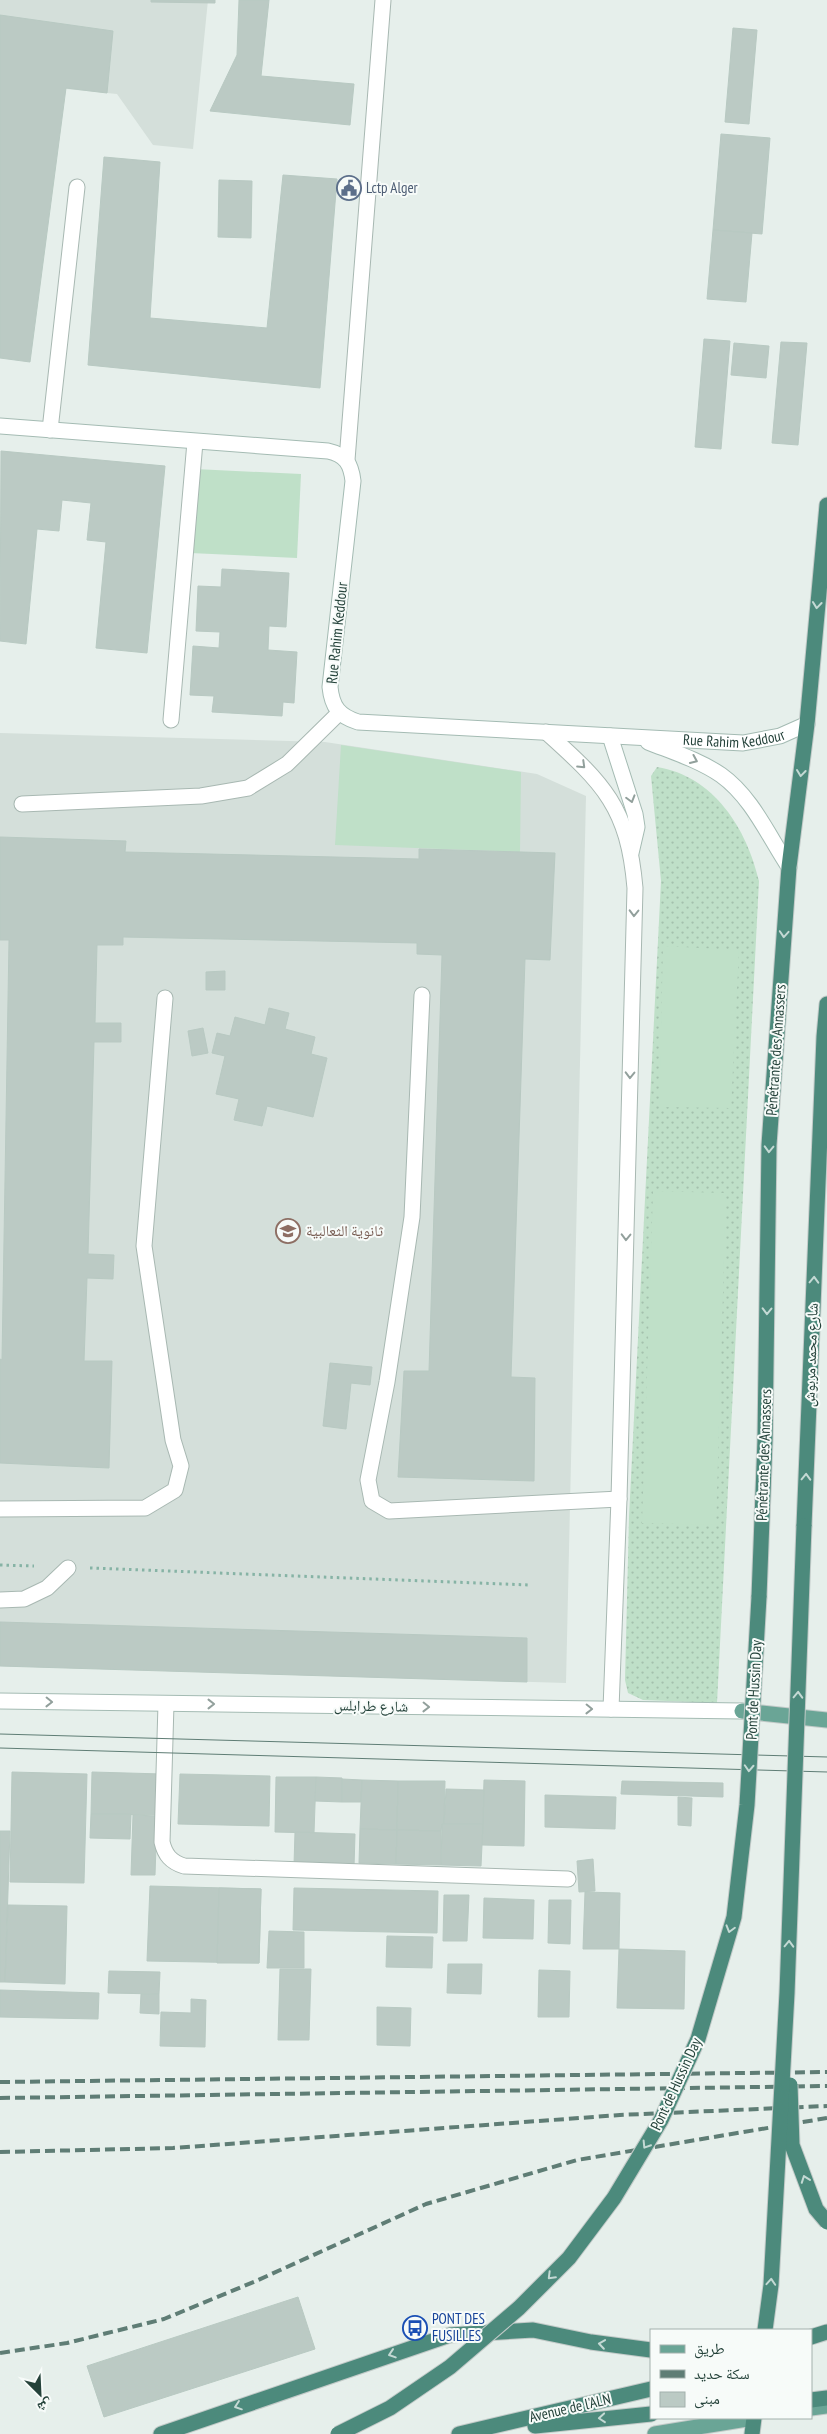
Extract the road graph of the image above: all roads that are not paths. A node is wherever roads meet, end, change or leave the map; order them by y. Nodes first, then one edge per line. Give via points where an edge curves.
1 (383, 0) edge
2 (78, 187) dead end
3 (0, 426) edge
4 (50, 430) junction
5 (195, 442) junction
6 (347, 460) junction
7 (827, 505) edge
8 (339, 713) junction
9 (171, 720) dead end
10 (807, 724) junction
11 (546, 732) junction
12 (610, 736) junction
13 (632, 737) junction
14 (22, 804) dead end
15 (631, 853) junction
16 (789, 867) junction
17 (422, 995) dead end
18 (166, 998) dead end
19 (827, 1004) edge
20 (620, 1499) junction
21 (0, 1509) edge
22 (68, 1568) road end
23 (759, 1597) joint
24 (0, 1600) edge
25 (0, 1701) edge
26 (166, 1704) junction
27 (611, 1709) junction
28 (742, 1712) joint
29 (827, 1720) edge
30 (568, 1879) dead end
31 (787, 1993) junction
32 (827, 2222) edge
33 (765, 2329) edge
34 (827, 2332) edge
35 (812, 2337) edge
36 (650, 2350) edge
37 (650, 2389) edge
38 (827, 2398) edge
39 (812, 2400) edge
40 (827, 2406) edge
41 (812, 2408) edge
42 (650, 2414) edge
43 (748, 2419) edge
44 (754, 2419) edge
45 (161, 2434) edge
46 (338, 2434) edge
47 (459, 2434) edge
48 (486, 2434) edge
49 (655, 2434) edge
50 (752, 2434) edge

1 - 6 street, Rue Rahim Keddour
2 - 4 street
3 - 4 street
4 - 5 street
5 - 6 street via 328,451
5 - 9 street
6 - 8 street, Rue Rahim Keddour via 353,482 330,687
7 -> 10 highway, Pénétrante des Annassers
8 - 11 street, Rue Rahim Keddour via 358,722
8 - 14 street via 287,764 248,788 201,796
10 - 13 street, Rue Rahim Keddour via 780,736 743,743
10 -> 16 highway, Pénétrante des Annassers
11 - 12 street, Rue Rahim Keddour
11 -> 15 street via 581,763 604,790 622,822
12 - 13 street, Rue Rahim Keddour
12 -> 15 street via 635,814 637,827
13 -> 16 street via 681,754 722,776 752,808
15 -> 20 street via 634,909
16 -> 23 highway, Pénétrante des Annassers via 769,1145 765,1440
17 - 20 street via 412,1217 387,1382 368,1480 372,1501 389,1511
18 - 21 street via 144,1246 173,1440 180,1466 175,1490 145,1508
31 -> 19 highway, شارع محمد مربوش, bridge
20 - 27 street
22 - 24 street via 47,1588 24,1599
23 -> 46 highway, Pont de Hussin Day, bridge via 747,1805 734,1917 698,2040 661,2120 614,2198 569,2258 519,2308 450,2367 390,2408
25 -> 26 street, شارع طرابلس
26 -> 27 street, شارع طرابلس
26 - 30 street via 162,1842 164,1851 176,1863 184,1866
27 - 28 street, شارع طرابلس
28 - 29 main road
32 -> 31 highway, bridge via 816,2209 792,2145
33 -> 31 highway, bridge
34 - 35 highway
36 -> 45 highway via 533,2330 450,2335
37 - 47 highway, Avenue de l'ALN
38 - 39 highway
40 - 41 main road
42 -> 48 highway via 551,2423
43 - 49 main road
44 - 50 highway

